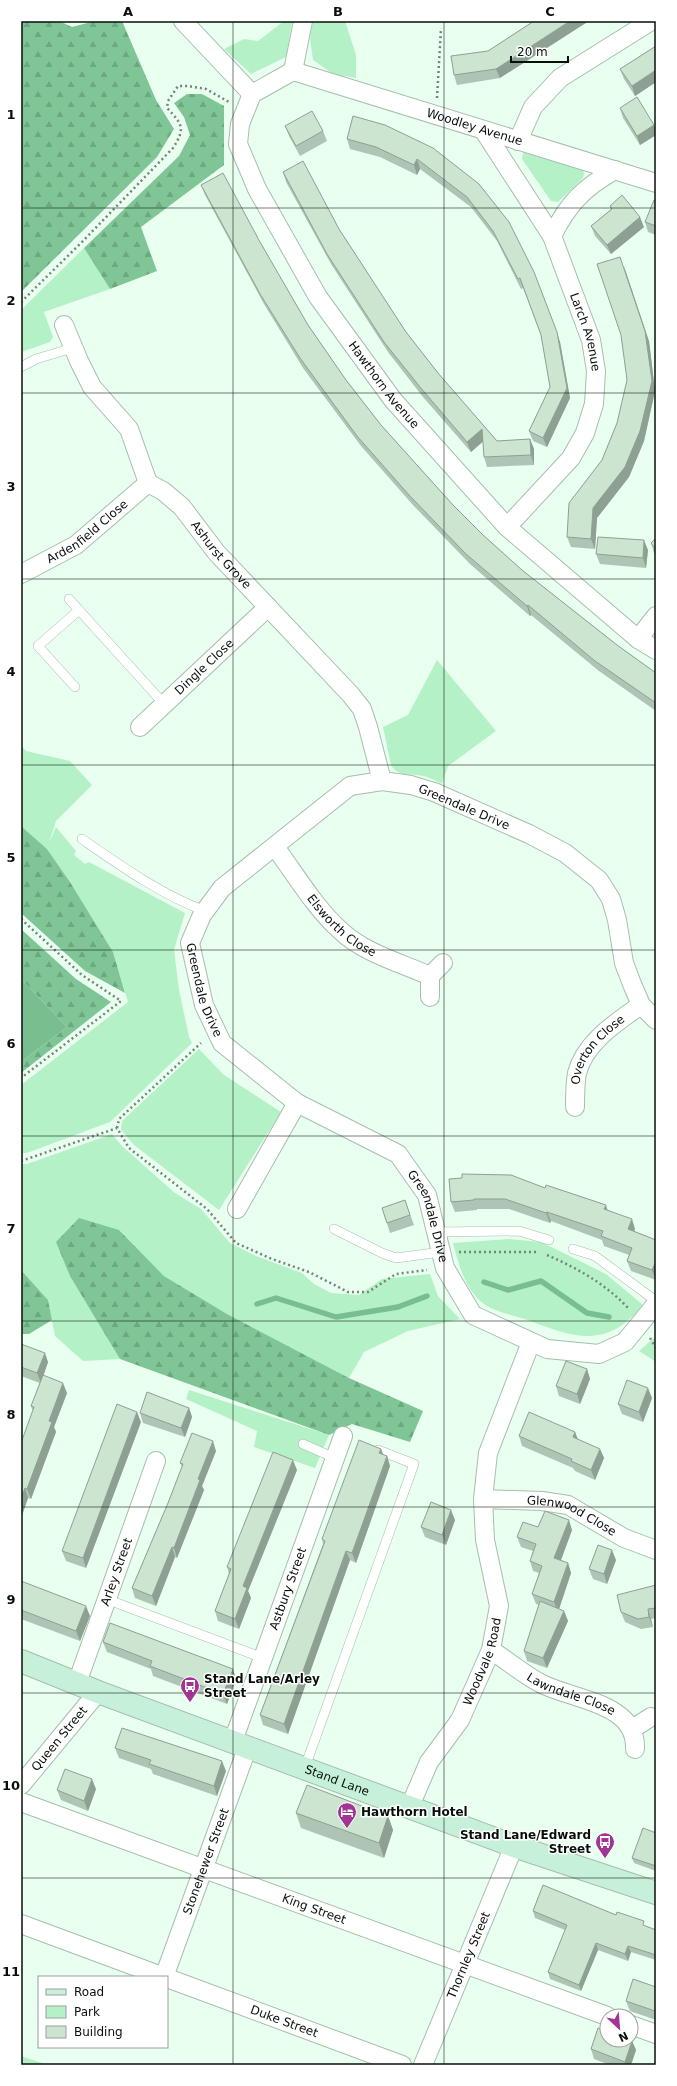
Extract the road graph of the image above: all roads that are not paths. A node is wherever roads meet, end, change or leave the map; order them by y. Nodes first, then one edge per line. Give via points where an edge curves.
1 (183, 21) edge
2 (303, 21) edge
3 (651, 21) edge
4 (293, 71) junction
5 (250, 100) junction
6 (484, 131) junction
7 (518, 141) junction
8 (615, 170) junction
9 (656, 183) edge
10 (552, 236) junction
11 (64, 325) dead end
12 (73, 348) junction
13 (21, 367) edge
14 (148, 483) junction
15 (507, 527) junction
16 (21, 574) edge
17 (69, 599) dead end
18 (268, 607) junction
19 (78, 610) junction
20 (656, 616) edge
21 (638, 639) junction
22 (656, 650) edge
23 (75, 687) dead end
24 (164, 704) junction
25 (140, 727) dead end
26 (382, 782) junction
27 (82, 839) dead end
28 (275, 847) junction
29 (205, 911) junction
30 (443, 964) dead end
31 (430, 976) junction
32 (430, 997) dead end
33 (641, 1005) junction
34 (656, 1020) edge
35 (297, 1103) junction
36 (575, 1107) dead end
37 (237, 1209) dead end
38 (334, 1229) dead end
39 (437, 1232) junction
40 (549, 1240) dead end
41 (573, 1250) dead end
42 (441, 1252) junction
43 (656, 1301) edge
44 (656, 1304) edge
45 (530, 1342) junction
46 (343, 1436) dead end
47 (303, 1444) dead end
48 (378, 1450) edge
49 (335, 1458) junction
50 (156, 1461) dead end
51 (483, 1499) junction
52 (656, 1550) edge
53 (106, 1599) junction
54 (491, 1650) junction
55 (263, 1658) junction
56 (21, 1661) edge
57 (77, 1683) junction
58 (98, 1692) junction
59 (651, 1717) dead end
60 (632, 1729) junction
61 (240, 1744) junction
62 (635, 1749) dead end
63 (305, 1768) junction
64 (21, 1785) edge
65 (21, 1802) edge
66 (410, 1806) junction
67 (514, 1846) junction
68 (204, 1870) junction
69 (656, 1893) edge
70 (21, 1924) edge
71 (463, 1965) junction
72 (162, 1976) edge
73 (165, 1976) edge
74 (168, 1978) edge
75 (599, 2013) edge
76 (639, 2028) edge
77 (656, 2034) edge
78 (402, 2065) edge
79 (423, 2065) edge

1 - 5 street
2 - 4 street
3 - 7 street via 560,78 533,108
4 - 5 street
4 - 6 street, Woodley Avenue
5 - 15 street, Hawthorn Avenue via 240,124 238,144 257,190 318,297 394,400
6 - 7 street, Woodley Avenue
6 - 10 street, Larch Avenue
7 - 8 street, Woodley Avenue
8 - 9 street, Woodley Avenue
8 - 10 street via 594,182 576,198 562,216
10 - 15 street, Larch Avenue via 591,340 596,371 594,404 584,433 571,458
11 - 12 street
12 - 13 lane via 36,359
12 - 14 street via 92,387 129,429
14 - 16 street, Ardenfield Close via 76,545
14 - 18 street, Ashurst Grove via 163,491 182,507 216,552
15 - 21 street, Hawthorn Avenue
17 - 19 lane
18 - 24 street, Dingle Close
18 - 26 street, Ashurst Grove via 362,709 374,745
19 - 23 lane via 38,646
19 - 24 lane
20 - 21 street
21 - 22 street, Hawthorn Avenue
24 - 25 street, Dingle Close
26 - 28 street, Greendale Drive via 350,786
26 - 33 street, Greendale Drive via 411,785 434,792 529,834 583,865 599,880 611,899 624,963
27 - 29 lane via 152,885 178,900
28 - 29 street, Greendale Drive via 222,888
28 - 31 street, Elsworth Close via 341,932 366,948
29 - 35 street, Greendale Drive via 190,943 204,1005 222,1043
30 - 31 street
31 - 32 street
33 - 34 street, Greendale Drive
33 - 36 street, Overton Close via 612,1025 590,1047 568,1088
35 - 37 street
35 - 39 street, Greendale Drive via 398,1154 427,1195
38 - 42 lane via 382,1254 396,1258
39 - 40 lane via 519,1231
39 - 42 street, Greendale Drive
41 - 43 lane via 595,1256
42 - 45 street, Greendale Drive via 445,1268 473,1315
44 - 45 street, Greendale Drive via 625,1342 599,1354 548,1349
45 - 51 street, Woodvale Road via 488,1453
46 - 49 street, Astbury Street
47 - 49 lane
48 - 63 lane via 414,1464
49 - 55 street, Astbury Street
50 - 53 street, Arley Street
51 - 52 street, Glenwood Close via 542,1501 568,1505 616,1534
51 - 54 street, Woodvale Road via 485,1540 499,1606
53 - 55 lane
53 - 57 street, Arley Street
54 - 60 street, Lawndale Close via 542,1684 616,1712
54 - 66 street, Woodvale Road via 460,1720 429,1762
55 - 61 street, Astbury Street
56 - 57 street, Stand Lane
57 - 58 street, Stand Lane
58 - 61 street, Stand Lane
58 - 64 street, Queen Street
59 - 60 street
60 - 62 street
61 - 63 street, Stand Lane
61 - 68 street, Stonehewer Street
63 - 66 street, Stand Lane
65 - 68 street, King Street
66 - 67 street, Stand Lane
67 - 69 street, Stand Lane
67 - 71 street, Thornley Street
68 - 71 street, King Street
68 - 73 street, Stonehewer Street
70 - 72 street, Duke Street
71 - 75 street, King Street
71 - 79 street, Thornley Street
74 - 78 street, Duke Street
76 - 77 street

